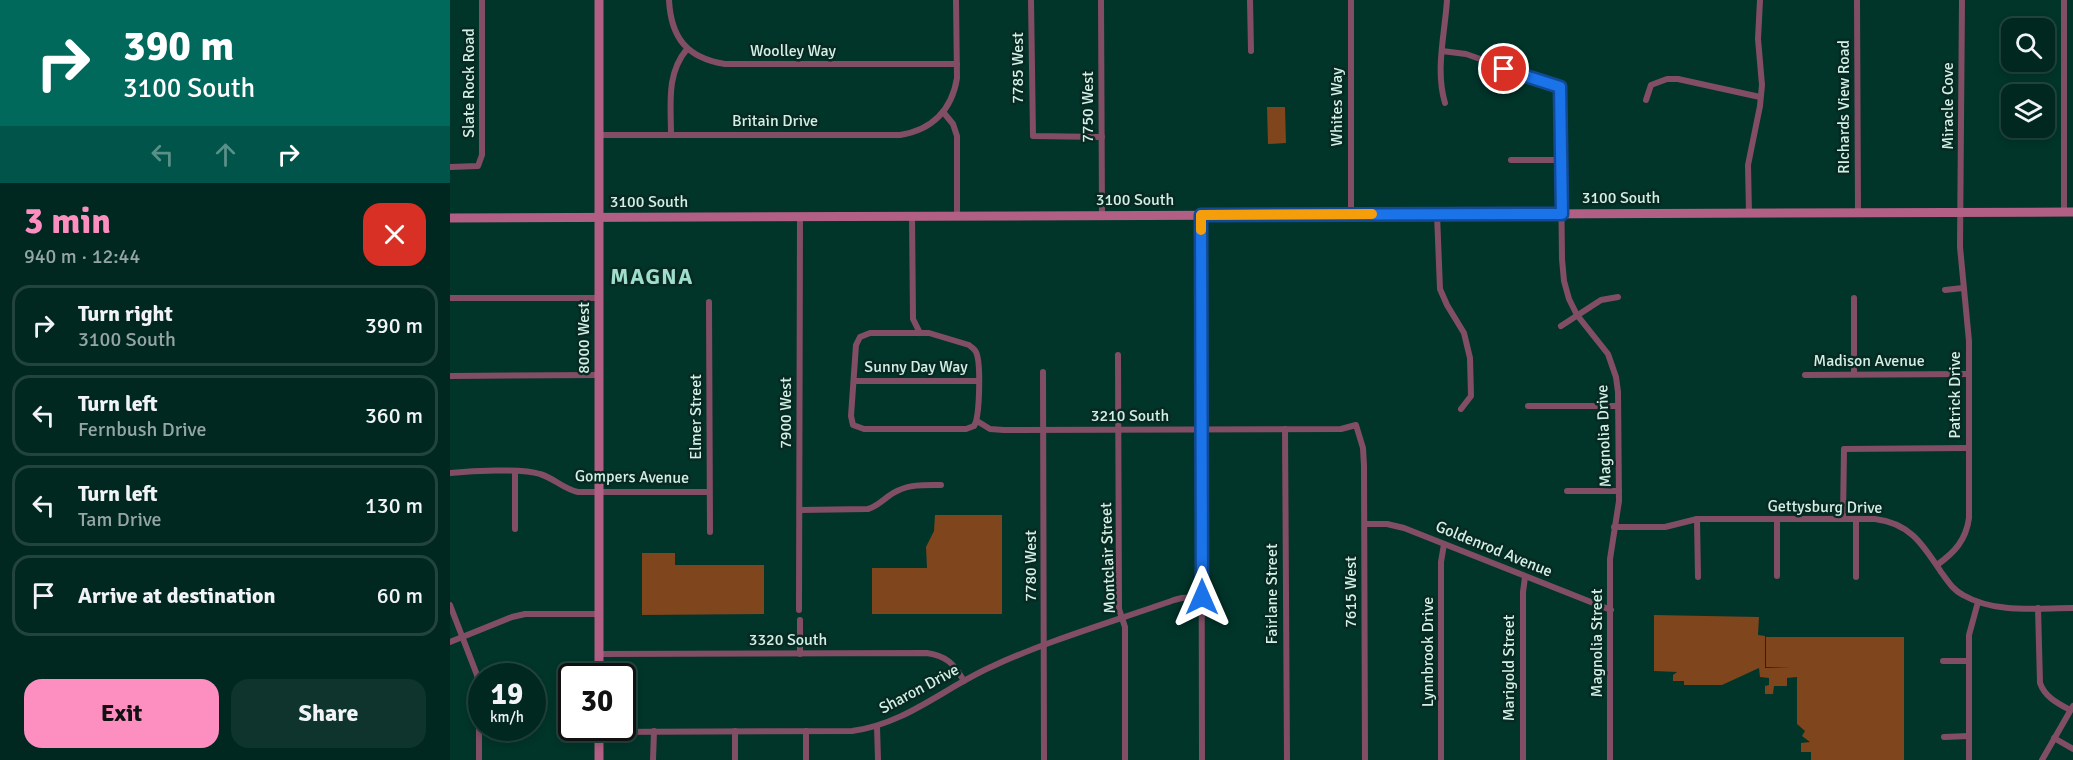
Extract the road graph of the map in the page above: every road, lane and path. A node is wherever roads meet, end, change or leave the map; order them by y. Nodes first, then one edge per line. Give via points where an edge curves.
1 (482, 0) edge
2 (599, 0) edge
3 (669, 0) edge
4 (956, 0) edge
5 (1031, 0) edge
6 (1101, 0) edge
7 (1250, 0) edge
8 (1351, 0) edge
9 (1447, 0) edge
10 (1760, 0) edge
11 (1857, 0) edge
12 (1962, 0) edge
13 (2064, 0) edge
14 (687, 49) junction
15 (1251, 51) dead end
16 (1442, 51) junction
17 (957, 64) junction
18 (1760, 97) junction
19 (1646, 100) dead end
20 (1445, 103) dead end
21 (944, 113) junction
22 (599, 135) junction
23 (671, 135) junction
24 (1102, 137) junction
25 (1511, 160) dead end
26 (1561, 160) junction
27 (450, 167) edge
28 (1961, 212) junction
29 (2069, 212) edge
30 (1749, 213) junction
31 (1858, 213) junction
32 (1351, 214) junction
33 (1437, 214) junction
34 (1562, 214) junction
35 (912, 215) junction
36 (957, 215) junction
37 (1102, 215) junction
38 (1201, 215) junction
39 (800, 216) junction
40 (599, 217) junction
41 (450, 218) edge
42 (1963, 288) junction
43 (1945, 291) dead end
44 (1618, 297) dead end
45 (450, 298) edge
46 (598, 298) junction
47 (1854, 298) dead end
48 (709, 302) dead end
49 (1577, 315) junction
50 (913, 319) junction
51 (1561, 326) dead end
52 (903, 332) junction
53 (920, 333) junction
54 (1118, 355) dead end
55 (1043, 372) dead end
56 (1969, 374) junction
57 (599, 375) junction
58 (1805, 375) dead end
59 (1854, 375) junction
60 (450, 376) edge
61 (854, 381) junction
62 (978, 381) junction
63 (1528, 406) dead end
64 (1618, 406) junction
65 (1461, 409) dead end
66 (976, 424) junction
67 (1356, 425) joint
68 (1285, 429) junction
69 (1043, 430) junction
70 (1119, 430) junction
71 (1201, 430) junction
72 (1969, 448) junction
73 (515, 472) junction
74 (450, 473) edge
75 (941, 485) dead end
76 (1568, 491) dead end
77 (1619, 491) junction
78 (599, 492) junction
79 (709, 492) junction
80 (800, 510) junction
81 (1697, 519) junction
82 (1777, 519) junction
83 (1843, 519) junction
84 (1856, 519) junction
85 (1365, 524) junction
86 (1614, 527) junction
87 (515, 529) dead end
88 (710, 532) dead end
89 (1444, 544) junction
90 (1937, 565) junction
91 (1777, 576) dead end
92 (1525, 577) junction
93 (1698, 577) dead end
94 (1856, 577) dead end
95 (1202, 597) junction
96 (1978, 602) junction
97 (450, 605) edge
98 (2038, 608) junction
99 (2073, 608) edge
100 (799, 610) dead end
101 (1611, 610) junction
102 (599, 614) junction
103 (1122, 618) junction
104 (800, 620) dead end
105 (463, 637) junction
106 (450, 642) edge
107 (1044, 646) junction
108 (599, 654) junction
109 (800, 654) junction
110 (1943, 661) dead end
111 (1969, 661) junction
112 (599, 663) edge
113 (964, 681) junction
114 (2071, 708) edge
115 (877, 726) junction
116 (636, 731) edge
117 (654, 731) junction
118 (735, 731) junction
119 (806, 731) junction
120 (1969, 736) junction
121 (1944, 737) dead end
122 (2054, 738) junction
123 (599, 741) edge
124 (2073, 749) edge
125 (479, 760) edge
126 (599, 760) edge
127 (654, 760) edge
128 (735, 760) edge
129 (806, 760) edge
130 (878, 760) edge
131 (1044, 760) edge
132 (1125, 760) edge
133 (1202, 760) edge
134 (1287, 760) edge
135 (1365, 760) edge
136 (1441, 760) edge
137 (1523, 760) edge
138 (1610, 760) edge
139 (1969, 760) edge
140 (2042, 760) edge

1 - 27 street, Slate Rock Road via 482,154 478,166
2 - 22 street, 8000 West
3 - 14 street via 675,32
4 - 17 street
5 - 24 street, 7785 West via 1033,136
6 - 24 street, 7750 West
7 - 15 street
8 - 32 street, Whites Way
9 - 16 street
10 - 18 street
11 - 31 street, RIchards View Road
12 - 28 street, Miracle Cove
13 - 29 street
14 - 17 street, Woolley Way via 706,60 725,64
14 - 23 street via 672,79
16 - 20 street
16 - 26 street, Magnolia Drive via 1466,54 1560,87
17 - 21 street via 955,91
18 - 19 street via 1666,79 1651,85
18 - 30 street via 1749,159
21 - 23 street, Britain Drive via 925,128 900,135
21 - 36 street via 957,136
22 - 23 street, Britain Drive
22 - 40 street, 8000 West
24 - 37 street, 7750 West
25 - 26 street
26 - 34 street, Magnolia Drive
28 - 29 street, 3100 South
28 - 31 street, 3100 South
28 - 42 street, Patrick Drive
30 - 31 street, 3100 South
30 - 34 street, 3100 South
32 - 33 street, 3100 South
32 - 38 street, 3100 South
33 - 34 street, 3100 South
33 - 65 street via 1440,289 1464,333 1470,358 1471,396
34 - 49 street, Magnolia Drive via 1564,281
35 - 36 street, 3100 South
35 - 39 street, 3100 South
35 - 50 street
36 - 37 street, 3100 South
37 - 38 street, 3100 South
38 - 71 street
39 - 40 street, 3100 South
39 - 80 street, 7900 West
40 - 41 street, 3100 South
40 - 46 street, 8000 West
42 - 43 street
42 - 56 street, Patrick Drive
44 - 49 street via 1601,300
45 - 46 street
46 - 57 street, 8000 West
47 - 59 street
48 - 79 street, Elmer Street
49 - 51 street
49 - 64 street, Magnolia Drive via 1608,354 1616,377
50 - 52 street
50 - 53 street
52 - 53 street
52 - 61 street via 860,337
53 - 62 street via 974,349
54 - 70 street, Montclair Street
55 - 69 street, 7780 West
56 - 59 street, Madison Avenue
56 - 72 street, Patrick Drive
57 - 60 street
57 - 78 street, 8000 West
58 - 59 street, Madison Avenue
61 - 62 street, Sunny Day Way
61 - 66 street via 850,416 853,425 864,429 966,429
62 - 66 street
63 - 64 street
64 - 77 street, Magnolia Drive
66 - 69 street, 3210 South via 990,429
67 - 68 street, 3210 South via 1341,429
67 - 85 street, 7615 West via 1364,457
68 - 71 street, 3210 South
68 - 134 street, Fairlane Street
69 - 70 street, 3210 South
69 - 107 street, 7780 West
70 - 71 street, 3210 South
70 - 103 street, Montclair Street
71 - 95 street
72 - 83 street via 1844,449
72 - 90 street, Patrick Drive via 1968,528 1956,550
73 - 74 street, Gompers Avenue
73 - 78 street, Gompers Avenue via 546,476 569,490
73 - 87 street
75 - 80 street via 898,490 868,509
76 - 77 street
77 - 86 street, Magnolia Drive
78 - 79 street, Gompers Avenue
78 - 102 street, 8000 West
79 - 88 street, Elmer Street
80 - 100 street, 7900 West
81 - 82 street, Gettysburg Drive
81 - 86 street, Gettysburg Drive via 1665,527
81 - 93 street
82 - 83 street, Gettysburg Drive
82 - 91 street
83 - 84 street, Gettysburg Drive
84 - 90 street, Gettysburg Drive via 1900,525 1918,540
84 - 94 street
85 - 89 street, Goldenrod Avenue via 1395,525
85 - 135 street, 7615 West
86 - 101 street, Magnolia Street
89 - 92 street, Goldenrod Avenue
89 - 136 street, Lynnbrook Drive
90 - 96 street, Gettysburg Drive via 1956,591
92 - 101 street, Goldenrod Avenue
92 - 137 street, Marigold Street
95 - 103 street, Sharon Drive via 1182,598
95 - 133 street
96 - 98 street, Gettysburg Drive via 2001,608
96 - 111 street via 1970,626
97 - 105 street
98 - 99 street, Gettysburg Drive
98 - 114 street via 2042,690 2049,698
101 - 138 street, Magnolia Street
102 - 105 street via 525,614
102 - 108 street, 8000 West
103 - 107 street, Sharon Drive
103 - 132 street, Montclair Street
104 - 109 street
105 - 106 street
105 - 125 street via 477,675
107 - 113 street, Sharon Drive
107 - 131 street, 7780 West
108 - 109 street, 3320 South
108 - 112 street, 8000 West
109 - 113 street, 3320 South via 939,655 951,661
110 - 111 street
111 - 120 street
113 - 115 street, Sharon Drive
114 - 122 street
115 - 119 street, Sharon Drive via 852,731
115 - 130 street
116 - 117 street, Sharon Drive
117 - 118 street, Sharon Drive
117 - 127 street
118 - 119 street, Sharon Drive
118 - 128 street
119 - 129 street
120 - 121 street
120 - 139 street
122 - 124 street
122 - 140 street
123 - 126 street

